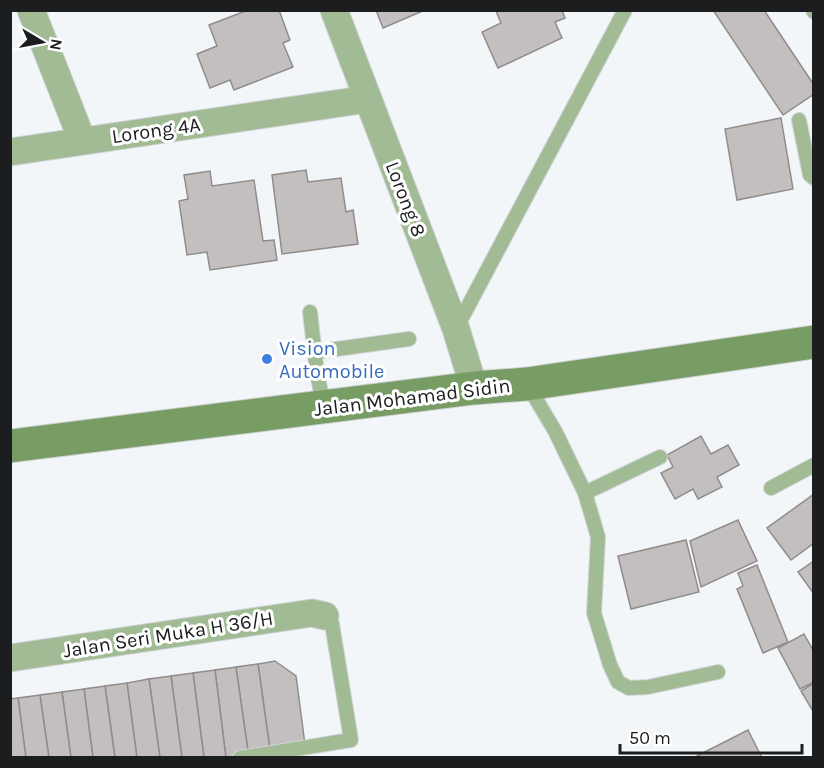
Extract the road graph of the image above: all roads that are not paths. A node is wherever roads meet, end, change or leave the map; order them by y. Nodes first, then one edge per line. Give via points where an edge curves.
1 (31, 10) edge
2 (334, 10) edge
3 (626, 10) edge
4 (368, 99) junction
5 (799, 120) dead end
6 (82, 140) junction
7 (10, 152) edge
8 (813, 178) edge
9 (310, 312) dead end
10 (456, 329) junction
11 (409, 339) dead end
12 (813, 342) edge
13 (315, 352) junction
14 (528, 384) junction
15 (474, 388) junction
16 (324, 407) junction
17 (10, 446) edge
18 (660, 457) dead end
19 (813, 465) edge
20 (771, 488) dead end
21 (585, 493) junction
22 (325, 616) joint
23 (10, 658) edge
24 (717, 672) dead end
25 (240, 758) edge

1 - 6 street
2 - 4 street, Lorong 8
3 - 10 lane
4 - 6 street, Lorong 4A
4 - 10 street, Lorong 8
5 - 8 lane
6 - 7 street, Lorong 4A
9 - 13 lane
10 - 15 street, Lorong 8
11 - 13 lane
12 - 14 main road, Jalan Mohamad Sidin
13 - 16 lane
14 - 15 main road, Jalan Mohamad Sidin
14 - 21 lane
15 - 16 main road, Jalan Mohamad Sidin
16 - 17 main road, Jalan Mohamad Sidin
18 - 21 lane
19 - 20 lane
21 - 24 lane via 598,537 594,613 618,682 629,688 648,687
22 - 23 street, Jalan Seri Muka H 36/H via 312,613
22 - 25 lane via 332,624 351,740

